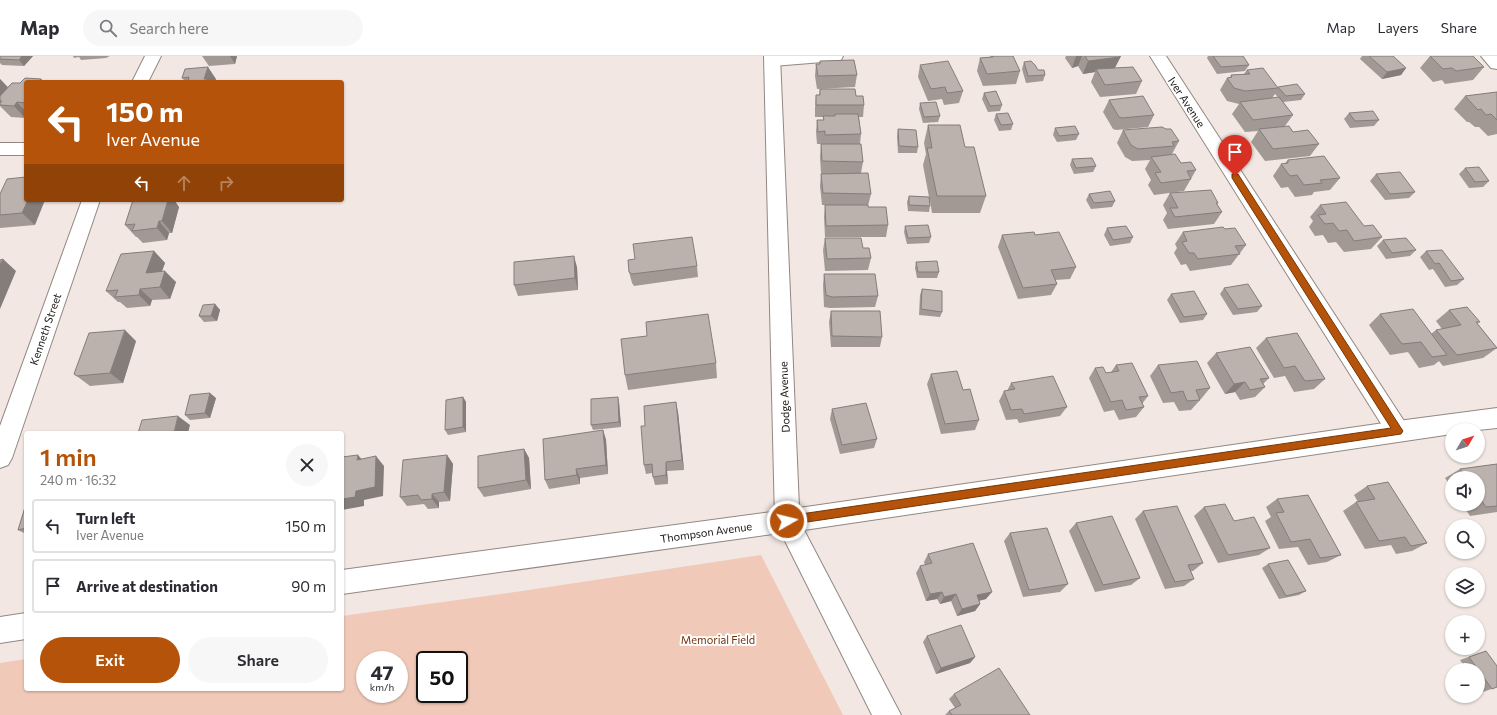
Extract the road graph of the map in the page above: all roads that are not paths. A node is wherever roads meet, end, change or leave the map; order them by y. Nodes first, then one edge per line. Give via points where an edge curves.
1 (153, 56) edge
2 (835, 56) edge
3 (1158, 56) edge
4 (1488, 56) edge
5 (773, 59) edge
6 (1497, 64) edge
7 (141, 80) edge
8 (0, 149) edge
9 (24, 149) edge
10 (90, 202) edge
11 (1497, 418) edge
12 (1398, 431) junction
13 (0, 458) edge
14 (787, 521) junction
15 (344, 582) edge
16 (24, 626) edge
17 (0, 630) edge
18 (887, 715) edge

1 - 7 main road
2 - 5 main road
3 - 12 main road, Iver Avenue
4 - 6 main road
5 - 14 main road, Dodge Avenue
8 - 9 main road
10 - 13 main road, Kenneth Street
11 - 12 main road, Thompson Avenue
12 - 14 main road, Thompson Avenue
14 - 15 main road, Thompson Avenue
14 - 18 main road, Dodge Avenue
16 - 17 main road

